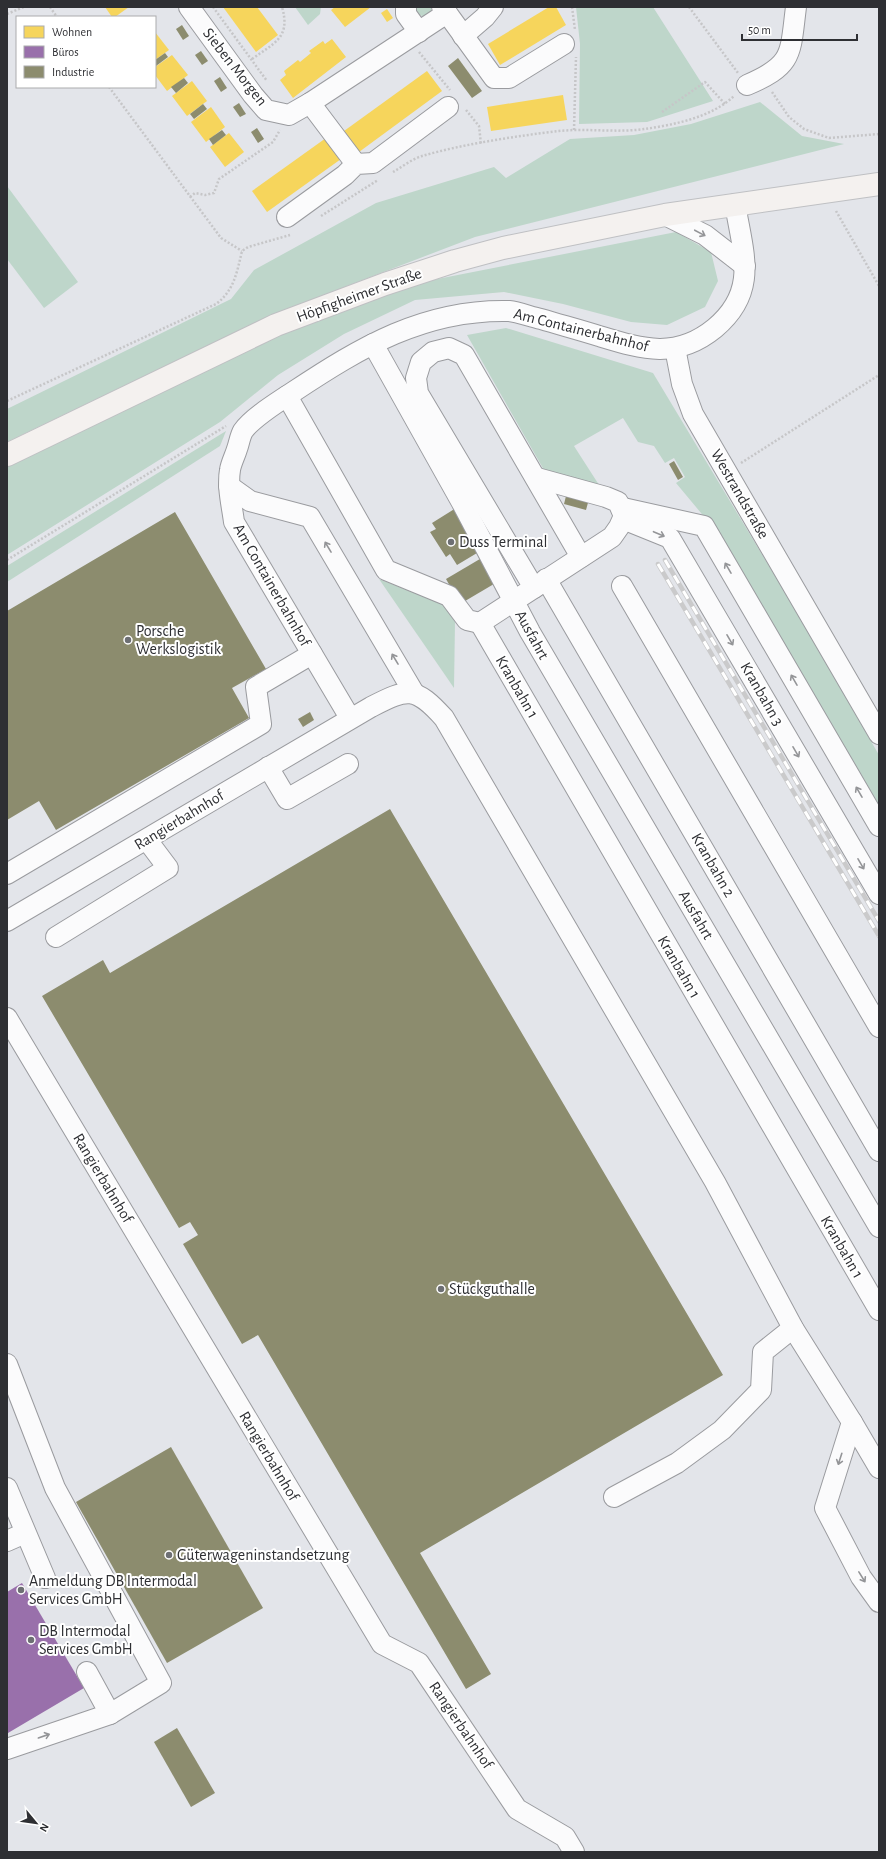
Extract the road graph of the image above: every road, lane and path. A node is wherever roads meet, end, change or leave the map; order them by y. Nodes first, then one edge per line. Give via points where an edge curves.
1 (24, 7) edge
2 (50, 7) edge
3 (189, 7) edge
4 (213, 7) edge
5 (282, 7) edge
6 (406, 7) edge
7 (493, 7) edge
8 (572, 7) edge
9 (689, 7) edge
10 (796, 7) edge
11 (444, 10) edge
12 (7, 14) edge
13 (56, 16) edge
14 (419, 32) junction
15 (463, 36) junction
16 (572, 44) junction
17 (252, 59) junction
18 (268, 83) dead end
19 (747, 85) junction
20 (110, 88) edge
21 (310, 103) junction
22 (725, 104) junction
23 (448, 107) dead end
24 (662, 112) dead end
25 (288, 115) junction
26 (574, 130) junction
27 (879, 134) edge
28 (356, 164) junction
29 (392, 172) dead end
30 (379, 180) dead end
31 (879, 184) edge
32 (190, 196) junction
33 (735, 204) junction
34 (836, 211) dead end
35 (665, 216) junction
36 (319, 217) dead end
37 (290, 226) joint
38 (242, 251) junction
39 (745, 266) junction
40 (879, 286) edge
41 (373, 344) junction
42 (675, 348) junction
43 (879, 375) edge
44 (287, 396) junction
45 (7, 401) edge
46 (243, 431) junction
47 (7, 454) edge
48 (728, 474) junction
49 (537, 478) junction
50 (229, 486) junction
51 (622, 513) junction
52 (581, 557) junction
53 (7, 560) edge
54 (540, 584) junction
55 (622, 586) dead end
56 (513, 601) junction
57 (480, 623) junction
58 (312, 654) junction
59 (414, 693) junction
60 (350, 718) junction
61 (879, 734) edge
62 (348, 764) dead end
63 (268, 768) junction
64 (879, 826) edge
65 (147, 840) junction
66 (7, 874) edge
67 (879, 894) edge
68 (7, 921) edge
69 (56, 937) dead end
70 (7, 1018) edge
71 (879, 1027) edge
72 (879, 1151) edge
73 (879, 1227) edge
74 (879, 1310) edge
75 (793, 1328) junction
76 (7, 1364) edge
77 (852, 1422) junction
78 (879, 1468) edge
79 (7, 1488) edge
80 (614, 1497) dead end
81 (25, 1533) junction
82 (7, 1541) edge
83 (45, 1578) dead end
84 (879, 1602) edge
85 (87, 1672) dead end
86 (110, 1714) junction
87 (7, 1749) edge
88 (574, 1852) edge

1 - 12 path
2 - 13 path
3 - 25 street, Sieben Morgen via 266,110
4 - 17 path
5 - 17 path via 285,16 281,38
6 - 14 street via 406,14
7 - 15 street
8 - 16 path
9 - 19 path
10 - 19 street via 790,51 784,62 768,76
11 - 14 street
11 - 15 street
14 - 21 street
15 - 16 street via 494,78 509,78
16 - 26 path
17 - 18 path
19 - 22 path
19 - 27 path via 762,85 772,92 789,117 804,129 829,138
20 - 32 path
21 - 25 street
21 - 28 street
22 - 24 path via 705,82
22 - 26 path via 682,121 644,129
23 - 28 street via 373,163
25 - 32 path via 273,142 219,179 214,192 205,195 195,193
26 - 29 path via 421,156
28 - 37 street
30 - 36 path
31 - 33 main road, Höpfigheimer Straße
32 - 38 path via 221,238
33 - 35 main road, Höpfigheimer Straße
33 - 39 street
34 - 40 path
35 -> 39 street via 705,235
35 - 47 main road, Höpfigheimer Straße via 503,248 385,284 276,325
37 - 38 path
38 - 45 path via 231,288 226,297 216,304
39 - 42 street via 742,291 736,305 724,320 697,340
41 - 42 street, Am Containerbahnhof via 420,323 484,311 512,312 651,350
41 - 44 street, Am Containerbahnhof
41 - 56 street via 462,503
42 - 48 street, Westrandstraße via 682,384 693,414
43 - 48 path
44 - 46 street, Am Containerbahnhof
44 - 57 street via 386,570 449,596 467,620
46 - 50 street, Am Containerbahnhof via 230,470
46 - 53 path via 227,425
48 - 61 street, Westrandstraße
49 - 51 street via 606,497 618,502
49 - 52 street, Kranbahn 2
49 - 54 street, Kranbahn 2 via 464,355 449,348 433,352 421,362 416,378 418,393
50 - 58 street, Am Containerbahnhof via 234,522
59 -> 50 street via 310,517 250,501
51 - 52 street via 619,527 612,536
64 -> 51 street via 704,526
51 -> 67 street, Kranbahn 3 via 670,538
52 - 54 street
54 - 56 street
54 - 72 street, Kranbahn 2
55 - 71 street
56 - 57 street
56 - 73 street, Ausfahrt
57 - 74 street, Kranbahn 1
58 - 60 street, Am Containerbahnhof
58 - 66 street via 256,687 262,724
59 - 60 street, Rangierbahnhof via 396,694
59 - 75 street via 428,700 444,718 715,1182
60 - 63 street, Rangierbahnhof
62 - 63 street via 287,800
63 - 65 street, Rangierbahnhof
65 - 68 street, Rangierbahnhof
65 - 69 street via 168,868
70 - 88 street, Rangierbahnhof via 382,1644 419,1663 517,1809 565,1837
75 - 77 street
75 - 80 street via 763,1352 761,1390 722,1430 678,1463
76 - 86 street via 55,1488 161,1683
77 - 78 street
77 -> 84 street via 825,1508 861,1577
79 - 81 street
81 - 82 street
81 - 83 street
85 - 86 street
87 -> 86 street

